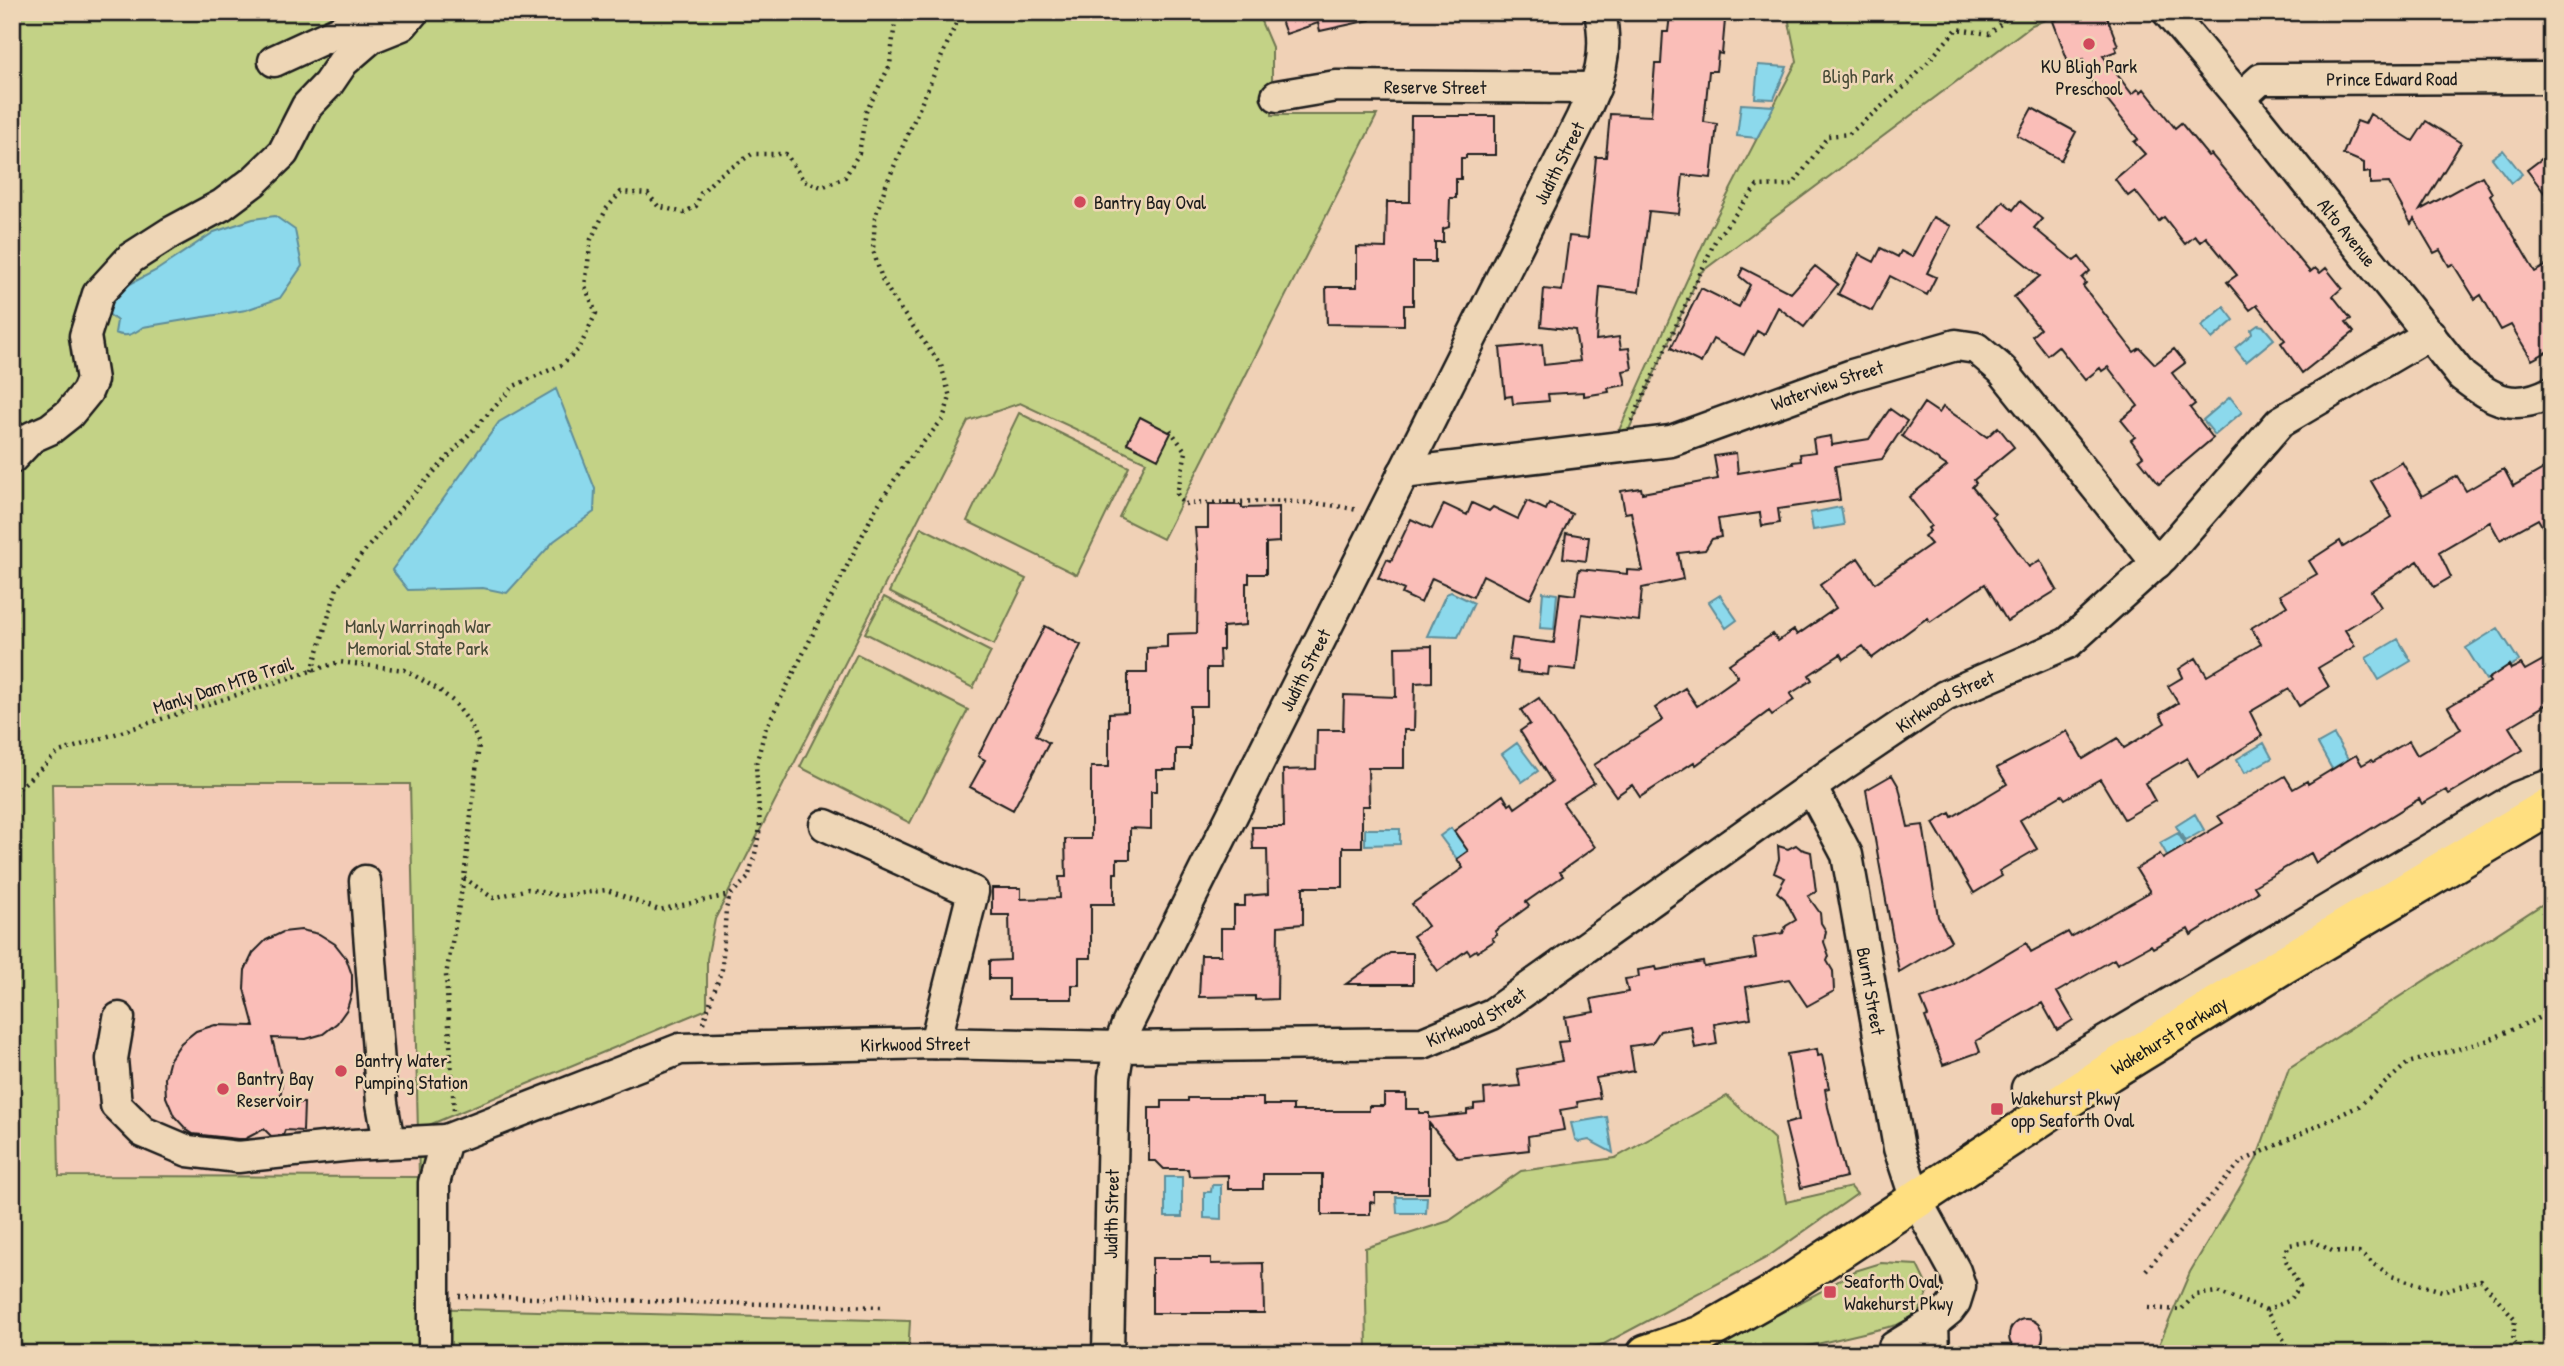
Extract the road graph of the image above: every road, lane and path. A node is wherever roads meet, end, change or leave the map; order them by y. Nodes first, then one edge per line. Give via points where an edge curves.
1 (895, 12) edge
2 (961, 12) edge
3 (1600, 12) edge
4 (2014, 12) edge
5 (2168, 12) edge
6 (412, 13) edge
7 (274, 61) dead end
8 (2552, 78) edge
9 (1595, 88) junction
10 (1277, 96) dead end
11 (2240, 98) junction
12 (2430, 334) junction
13 (2552, 392) edge
14 (1170, 430) dead end
15 (1620, 447) junction
16 (17, 449) edge
17 (1403, 473) junction
18 (1380, 520) junction
19 (2157, 563) junction
20 (312, 671) junction
21 (2552, 784) edge
22 (1811, 787) junction
23 (12, 800) edge
24 (2552, 805) edge
25 (825, 825) dead end
26 (464, 878) junction
27 (365, 881) dead end
28 (730, 895) junction
29 (2332, 922) junction
30 (2552, 1012) edge
31 (120, 1018) dead end
32 (935, 1042) junction
33 (1119, 1047) junction
34 (705, 1048) junction
35 (2027, 1088) dead end
36 (446, 1140) junction
37 (389, 1142) junction
38 (1916, 1200) junction
39 (2146, 1270) dead end
40 (436, 1296) junction
41 (881, 1307) dead end
42 (2148, 1308) dead end
43 (2266, 1310) junction
44 (1933, 1323) junction
45 (1894, 1348) dead end
46 (434, 1354) edge
47 (1108, 1354) edge
48 (1646, 1354) edge
49 (1934, 1354) edge
50 (2292, 1354) edge
51 (2524, 1354) edge

1 - 20 path, Manly Dam MTB Trail via 890,65 866,112 859,153 845,177 822,187 804,181 786,154 752,154 718,176 684,214 658,206 648,194 621,192 591,239 585,286 596,313 579,349 561,365 514,386 362,554 337,588
2 - 28 path via 886,185 875,217 873,250 896,303 941,365 950,397 943,419 876,508 765,730 756,765 760,828 755,854 748,878
3 - 9 street, Judith Street via 1605,34
4 - 15 path via 1989,34 1957,29 1909,83 1849,134 1828,136 1793,185 1757,186 1716,239
5 - 11 street, Alto Avenue
6 - 7 street via 348,27
6 - 16 street via 384,42 343,62 307,106 283,153 254,181 131,258 98,294 85,336 92,380 87,392 69,414
8 - 11 street, Prince Edward Road via 2261,79
9 - 10 street, Reserve Street via 1336,86
9 - 17 street, Judith Street
11 - 12 street, Alto Avenue
12 - 13 street, Alto Avenue via 2462,376 2484,393 2512,404
12 - 19 street, Kirkwood Street via 2280,422
14 - 18 path via 1186,452 1177,494 1183,504 1269,501 1339,506
15 - 17 street, Waterview Street
15 - 19 street, Waterview Street via 1671,441 1852,374 1955,345 1976,348 2002,370
17 - 18 street, Judith Street
18 - 33 street, Judith Street
19 - 22 street, Kirkwood Street via 2068,643 1945,696
20 - 23 path, Manly Dam MTB Trail via 59,752
20 - 26 path via 339,662 405,670 454,702 470,723 479,744
21 - 29 street via 2518,797
22 - 33 street, Kirkwood Street via 1492,1014 1423,1043
22 - 38 street, Burnt Street via 1847,855 1899,1148
24 - 29 main road, Wakehurst Parkway
25 - 32 street via 973,892
26 - 28 path via 493,898 527,889 560,896 607,890 659,911
26 - 36 path via 446,975 454,1112
27 - 37 street
28 - 34 path via 722,968 702,1026
29 - 35 street
29 - 38 main road, Wakehurst Parkway
30 - 39 path via 2489,1040 2408,1063 2359,1105 2241,1162
31 - 37 street, Kirkwood Street via 112,1059 116,1105 143,1132 188,1151 238,1157
32 - 33 street, Kirkwood Street
32 - 34 street, Kirkwood Street
33 - 47 street, Judith Street via 1114,1077
34 - 36 street, Kirkwood Street via 680,1049
36 - 37 street, Kirkwood Street
36 - 40 street via 434,1183
38 - 44 street, Burnt Street via 1960,1286 1955,1302
38 - 48 main road, Wakehurst Parkway via 1775,1293 1701,1335
40 - 41 path
40 - 46 street
42 - 43 path via 2181,1310 2195,1295 2217,1292
43 - 50 path
43 - 51 path via 2288,1301 2300,1287 2284,1257 2288,1245 2313,1241 2332,1251 2359,1253 2391,1276 2442,1291 2481,1280 2515,1319 2513,1341
44 - 45 street, Burnt Street
44 - 49 street

